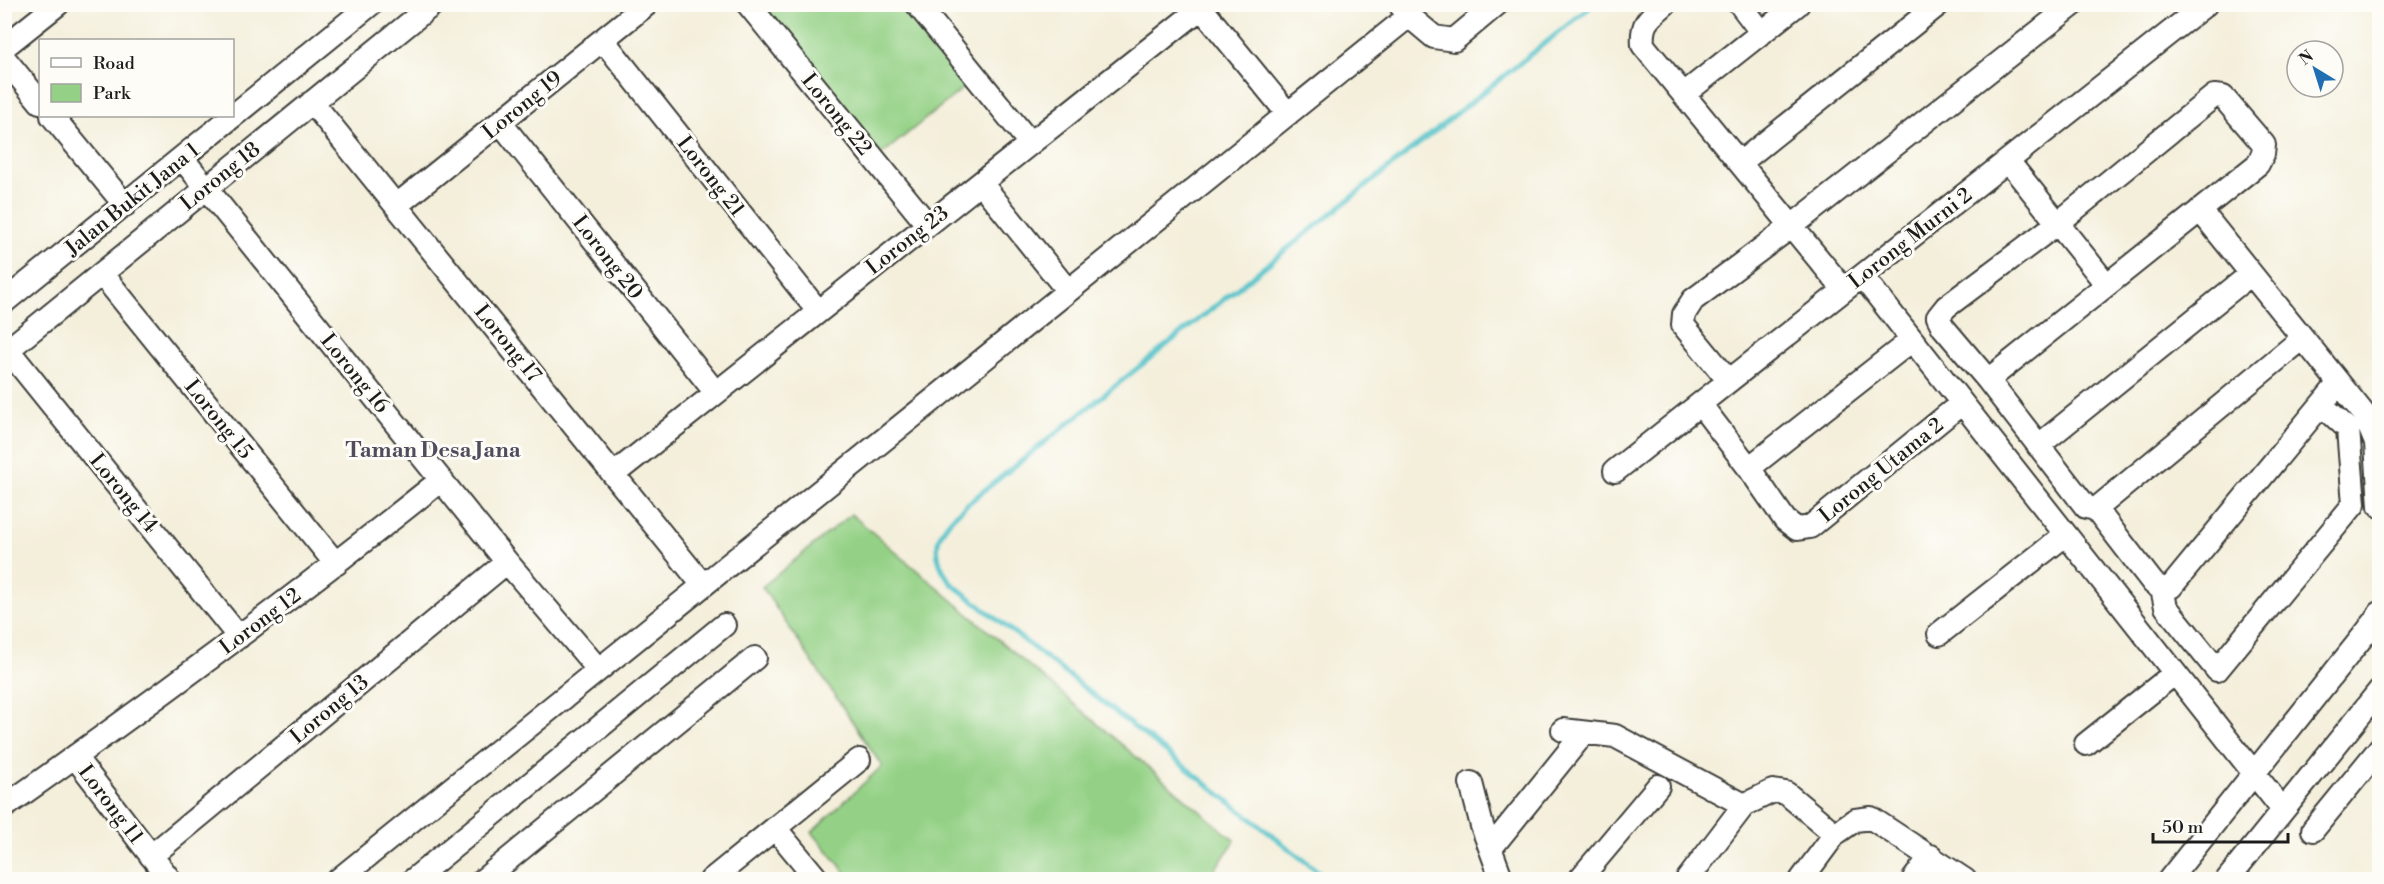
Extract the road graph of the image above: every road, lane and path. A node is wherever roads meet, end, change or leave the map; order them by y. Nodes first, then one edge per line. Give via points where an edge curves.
1 (58, 4) edge
2 (371, 4) edge
3 (433, 4) edge
4 (647, 4) edge
5 (748, 4) edge
6 (1497, 4) edge
7 (1665, 4) edge
8 (1740, 4) edge
9 (1798, 4) edge
10 (1939, 4) edge
11 (2074, 4) edge
12 (2206, 4) edge
13 (921, 6) edge
14 (1200, 6) edge
15 (1405, 10) edge
16 (1762, 33) junction
17 (603, 40) junction
18 (4, 47) edge
19 (4, 58) edge
20 (1684, 94) junction
21 (39, 101) edge
22 (312, 102) junction
23 (1288, 114) junction
24 (234, 116) edge
25 (53, 117) edge
26 (232, 117) edge
27 (501, 122) junction
28 (1030, 143) junction
29 (182, 158) junction
30 (2008, 161) junction
31 (1740, 163) junction
32 (981, 183) junction
33 (206, 187) junction
34 (125, 205) junction
35 (397, 205) junction
36 (2200, 210) junction
37 (2058, 223) junction
38 (927, 224) junction
39 (1791, 226) junction
40 (102, 274) junction
41 (2251, 274) junction
42 (1862, 276) junction
43 (2107, 285) junction
44 (1844, 290) junction
45 (1068, 291) junction
46 (4, 302) edge
47 (818, 311) junction
48 (2303, 338) junction
49 (1912, 340) junction
50 (6, 349) edge
51 (1988, 380) junction
52 (1729, 381) junction
53 (2339, 383) junction
54 (716, 393) junction
55 (1962, 403) junction
56 (1700, 404) junction
57 (2322, 405) junction
58 (2038, 446) junction
59 (1749, 468) junction
60 (1615, 471) dead end
61 (614, 474) junction
62 (441, 480) junction
63 (2379, 506) edge
64 (2096, 509) junction
65 (2066, 535) junction
66 (507, 561) junction
67 (336, 564) junction
68 (703, 585) junction
69 (2162, 590) junction
70 (2379, 613) edge
71 (724, 625) dead end
72 (1939, 634) dead end
73 (239, 637) junction
74 (755, 658) dead end
75 (598, 669) junction
76 (2175, 673) junction
77 (2379, 690) edge
78 (2086, 744) dead end
79 (2379, 748) edge
80 (75, 757) junction
81 (859, 760) dead end
82 (2254, 773) junction
83 (1471, 783) dead end
84 (1658, 786) dead end
85 (1744, 805) junction
86 (4, 807) edge
87 (2283, 810) junction
88 (775, 828) junction
89 (2313, 830) dead end
90 (1835, 834) junction
91 (1491, 848) junction
92 (151, 856) junction
93 (1931, 856) junction
94 (170, 879) edge
95 (338, 879) edge
96 (413, 879) edge
97 (483, 879) edge
98 (711, 879) edge
99 (818, 879) edge
100 (1502, 879) edge
101 (1579, 879) edge
102 (1687, 879) edge
103 (1801, 879) edge
104 (1912, 879) edge
105 (1965, 879) edge
106 (2169, 879) edge
107 (2227, 879) edge

1 - 18 street
2 - 24 street, Jalan Bukit Jana 1
3 - 22 street, Lorong 18
4 - 17 street, Lorong 19
5 - 38 street, Lorong 22
6 - 15 street via 1454,40 1434,37
7 - 20 street via 1648,18 1642,32 1644,45
8 - 16 street
9 - 16 street
10 - 31 street
11 - 39 street
12 - 30 street, Lorong Murni 2
13 - 28 street
14 - 23 street
14 - 28 street, Lorong 23
15 - 23 street
16 - 20 street
17 - 27 street, Lorong 19
17 - 47 street, Lorong 21
19 - 21 street
20 - 31 street
22 - 33 street, Lorong 18
22 - 35 street, Lorong 17
23 - 45 street
25 - 34 street
26 - 29 street, Jalan Bukit Jana 1
27 - 35 street, Lorong 19
27 - 54 street, Lorong 20
28 - 32 street, Lorong 23
29 - 33 street, Lorong 16
29 - 34 street, Jalan Bukit Jana 1
30 - 37 street
30 - 42 street, Lorong Murni 2
31 - 39 street
32 - 38 street, Lorong 23
32 - 45 street
33 - 40 street, Lorong 18
33 - 62 street, Lorong 16
34 - 46 street, Jalan Bukit Jana 1
35 - 61 street, Lorong 17
36 - 37 street via 2259,164 2263,154 2264,145 2223,97 2214,96
36 - 41 street
36 - 43 street
37 - 43 street
37 - 51 street via 1938,317
38 - 47 street, Lorong 23
39 - 44 street
39 - 52 street via 1693,300 1684,314 1683,325
40 - 50 street, Lorong 18
40 - 67 street, Lorong 15
41 - 48 street
41 - 58 street
42 - 44 street, Lorong Murni 2
42 - 49 street
43 - 51 street
44 - 52 street, Lorong Murni 2
45 - 68 street
47 - 54 street, Lorong 23
48 - 53 street
48 - 64 street
49 - 55 street
49 - 59 street
50 - 73 street, Lorong 14
51 - 58 street
52 - 56 street, Lorong Murni 2
53 - 57 street
53 - 63 street via 2364,414 2376,443
54 - 61 street, Lorong 23
55 - 59 street, Lorong Utama 2 via 1810,527 1797,529 1785,520
55 - 65 street
56 - 59 street
56 - 60 street, Lorong Murni 2
57 - 69 street via 2171,587
57 - 69 street via 2348,429 2354,504 2217,670 2166,607
58 - 64 street via 2086,507
61 - 68 street, Lorong 17
62 - 66 street, Lorong 16
62 - 67 street, Lorong 12
64 - 69 street
65 - 72 street
65 - 76 street
66 - 75 street, Lorong 16
66 - 92 street, Lorong 13
67 - 73 street, Lorong 12
68 - 75 street
70 - 82 street
71 - 96 street
73 - 80 street, Lorong 12
74 - 97 street
75 - 95 street
76 - 78 street
76 - 82 street
77 - 87 street
79 - 89 street
80 - 86 street, Lorong 12
80 - 92 street, Lorong 11
81 - 88 street
82 - 87 street
82 - 106 street
83 - 91 street
84 - 101 street
85 - 90 street via 1773,791 1786,793
85 - 91 street via 1615,736 1573,732
85 - 102 street
87 - 107 street
88 - 98 street
88 - 99 street
90 - 93 street via 1855,820 1871,818
90 - 103 street
91 - 100 street
92 - 94 street, Lorong 11
93 - 104 street
93 - 105 street

